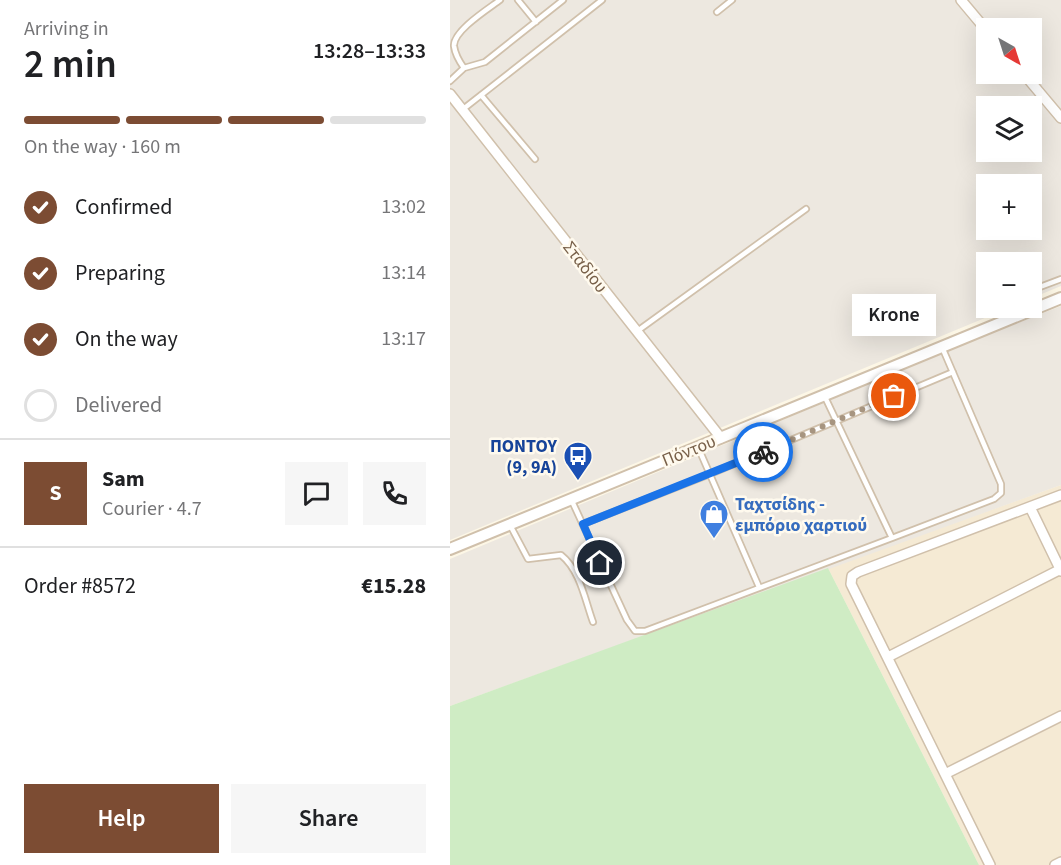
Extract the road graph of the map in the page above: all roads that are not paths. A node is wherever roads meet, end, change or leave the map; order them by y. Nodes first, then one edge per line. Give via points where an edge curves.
1 (500, 0) edge
2 (518, 0) edge
3 (563, 0) edge
4 (602, 0) edge
5 (732, 0) edge
6 (961, 0) edge
7 (717, 12) dead end
8 (976, 18) edge
9 (536, 22) junction
10 (464, 68) junction
11 (450, 81) edge
12 (1032, 84) edge
13 (450, 94) edge
14 (481, 94) junction
15 (462, 110) junction
16 (1061, 118) edge
17 (534, 159) dead end
18 (806, 209) dead end
19 (1061, 279) edge
20 (1042, 286) edge
21 (1061, 298) edge
22 (1042, 304) edge
23 (1004, 318) edge
24 (636, 332) junction
25 (942, 347) junction
26 (953, 372) junction
27 (824, 395) junction
28 (836, 421) junction
29 (721, 438) junction
30 (698, 447) junction
31 (710, 474) junction
32 (1061, 495) edge
33 (571, 500) junction
34 (1030, 507) junction
35 (583, 524) junction
36 (510, 525) junction
37 (892, 538) junction
38 (450, 549) edge
39 (1061, 569) edge
40 (759, 588) junction
41 (593, 622) dead end
42 (888, 657) junction
43 (1061, 716) edge
44 (945, 774) junction
45 (1061, 862) edge
46 (990, 865) edge
47 (1055, 865) edge

1 - 10 lane via 456,35 457,57
2 - 9 lane
3 - 9 lane
4 - 14 lane
5 - 7 lane
6 - 8 street
9 - 10 lane via 485,62
10 - 11 lane
12 - 16 street
13 - 15 street, Σταδίου
14 - 15 lane
14 - 17 lane
15 - 24 street, Σταδίου
18 - 24 lane
19 - 20 lane
21 - 22 street, Πόντου
23 - 25 street, Πόντου
24 - 29 street, Σταδίου
25 - 26 lane
25 - 27 street, Πόντου
26 - 28 lane
26 - 37 lane via 1001,484 1001,493
27 - 28 lane
27 - 29 street, Πόντου
28 - 31 lane
28 - 37 lane
29 - 30 street, Πόντου
30 - 31 lane
30 - 33 street, Πόντου
31 - 35 lane
31 - 40 lane
32 - 34 street
33 - 35 lane
33 - 36 street, Πόντου
34 - 39 street
34 - 42 street via 852,576 851,584
35 - 40 lane via 635,631 645,631
36 - 38 street, Πόντου
36 - 41 lane via 528,559 548,555 566,558
37 - 40 lane
39 - 42 street
42 - 44 street
43 - 44 street
44 - 46 street
45 - 47 street

